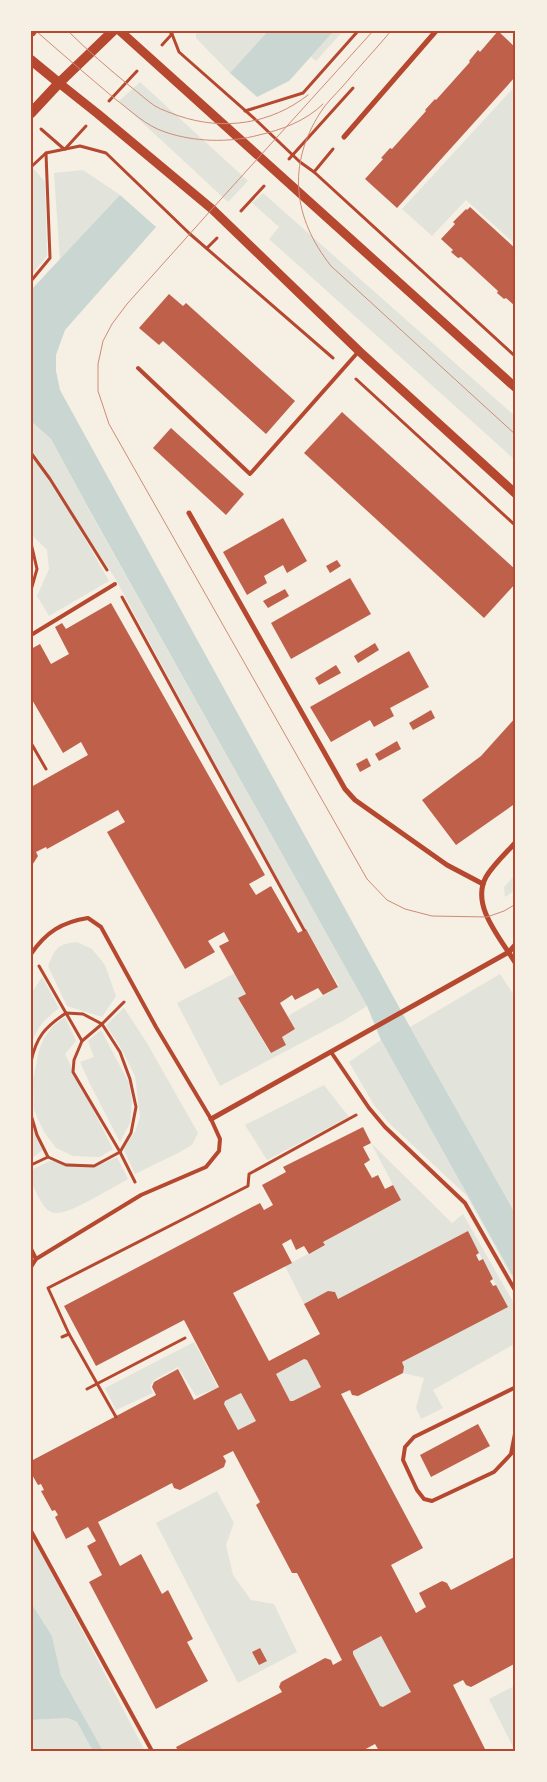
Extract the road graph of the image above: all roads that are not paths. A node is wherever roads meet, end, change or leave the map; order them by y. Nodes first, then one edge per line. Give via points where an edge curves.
1 (114, 31) edge
2 (120, 31) edge
3 (436, 31) edge
4 (31, 60) edge
5 (59, 84) junction
6 (31, 113) edge
7 (344, 138) road end
8 (359, 351) junction
9 (138, 368) dead end
10 (516, 388) edge
11 (516, 494) edge
12 (189, 513) dead end
13 (115, 584) road end
14 (31, 635) edge
15 (516, 842) edge
16 (483, 884) junction
17 (516, 944) edge
18 (509, 952) junction
19 (32, 954) edge
20 (516, 964) edge
21 (331, 1052) junction
22 (211, 1120) junction
23 (31, 1248) edge
24 (36, 1260) junction
25 (31, 1267) edge
26 (516, 1292) edge
27 (516, 1387) edge
28 (516, 1429) edge
29 (31, 1531) edge
30 (152, 1751) edge

1 - 5 main road
2 - 10 street
3 - 7 street
4 - 5 main road
5 - 6 main road
5 - 8 street via 212,209
8 - 9 lane via 250,474
8 - 11 street
12 - 16 street via 345,789 355,800 446,865
13 - 14 lane
15 - 16 street via 486,876
16 - 18 street via 480,894 482,905
17 - 18 street
18 - 20 street
18 - 21 street
19 - 22 lane via 56,928 71,921 88,918 101,927
21 - 22 street
21 - 26 lane via 384,1127 465,1203
22 - 24 lane via 220,1139 219,1151 206,1167 141,1195
23 - 24 lane
24 - 25 lane
27 - 28 lane via 414,1437 405,1447 404,1460 417,1490 424,1499 432,1502 494,1472 511,1454
29 - 30 lane

